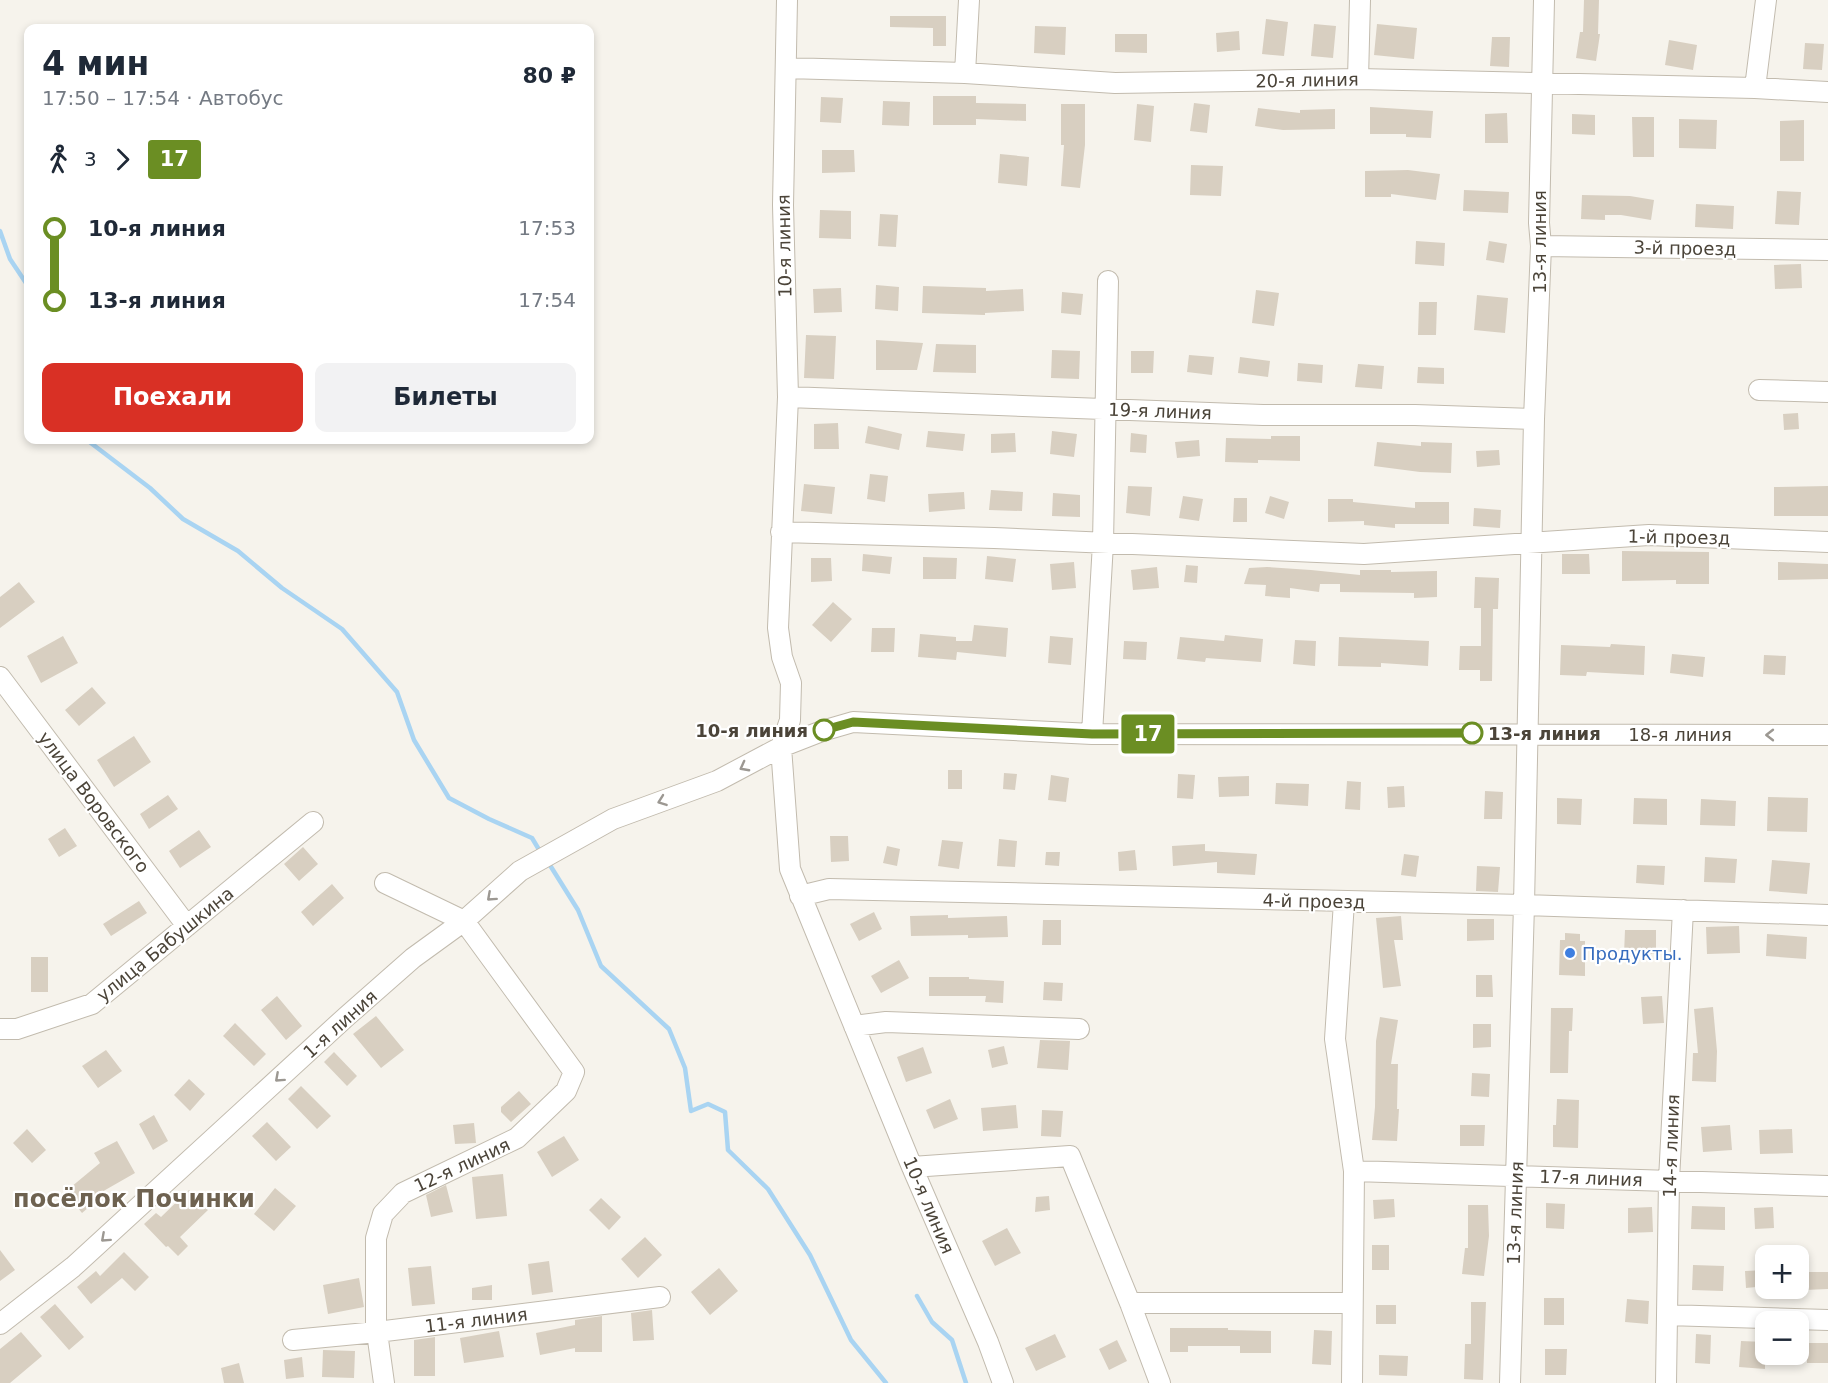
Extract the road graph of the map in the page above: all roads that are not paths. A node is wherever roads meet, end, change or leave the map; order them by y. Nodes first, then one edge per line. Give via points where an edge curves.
1 (787, 0) edge
2 (969, 0) edge
3 (1360, 0) edge
4 (1544, 0) edge
5 (1766, 0) edge
6 (786, 68) junction
7 (964, 73) junction
8 (1358, 79) junction
9 (1542, 84) junction
10 (1755, 88) junction
11 (1828, 92) edge
12 (1542, 246) junction
13 (1828, 250) edge
14 (1108, 281) dead end
15 (1759, 390) dead end
16 (1828, 392) edge
17 (788, 397) junction
18 (1106, 409) junction
19 (1533, 419) junction
20 (782, 532) junction
21 (1828, 542) edge
22 (1103, 543) junction
23 (1530, 543) junction
24 (0, 677) edge
25 (1527, 733) junction
26 (1092, 734) junction
27 (1828, 735) edge
28 (781, 747) junction
29 (717, 781) joint
30 (313, 822) dead end
31 (385, 883) dead end
32 (800, 896) junction
33 (1344, 902) junction
34 (1524, 905) junction
35 (1683, 910) junction
36 (1828, 915) edge
37 (464, 921) junction
38 (188, 926) junction
39 (854, 1026) junction
40 (0, 1029) edge
41 (1079, 1029) dead end
42 (912, 1167) junction
43 (1354, 1171) junction
44 (1516, 1175) junction
45 (1669, 1180) junction
46 (1828, 1186) edge
47 (660, 1297) dead end
48 (1130, 1302) junction
49 (1351, 1303) junction
50 (1667, 1315) junction
51 (1828, 1320) edge
52 (0, 1324) edge
53 (377, 1332) junction
54 (293, 1340) dead end
55 (384, 1383) edge
56 (1003, 1383) edge
57 (1160, 1383) edge
58 (1352, 1383) edge
59 (1510, 1383) edge
60 (1666, 1383) edge

1 - 6 street, 10-я линия
2 - 7 street
3 - 8 street
4 - 9 street, 13-я линия
5 - 10 street
6 - 7 street, 20-я линия
6 - 17 street, 10-я линия via 783,205
7 - 8 street, 20-я линия via 1114,83
8 - 9 street, 20-я линия
9 - 10 street, 20-я линия
9 - 12 street, 13-я линия
10 - 11 street, 20-я линия
12 - 13 street, 3-й проезд
12 - 19 street, 13-я линия
14 - 18 street
15 - 16 street
17 - 18 street, 19-я линия
17 - 20 street, 10-я линия
18 - 19 street, 19-я линия
18 - 22 street
19 - 23 street, 13-я линия
20 - 22 street, 1-й проезд
20 - 28 street, 10-я линия via 778,628 791,683 790,720
21 - 23 street, 1-й проезд via 1649,535
22 - 23 street, 1-й проезд via 1364,554
22 - 26 street
23 - 25 street, 13-я линия
24 - 38 street, улица Воровского
25 - 26 street, 18-я линия
27 -> 25 street, 18-я линия
25 - 34 street, 13-я линия
26 - 28 street, 18-я линия via 853,722
28 -> 29 street, 18-я линия
28 - 32 street, 10-я линия via 790,869
29 -> 37 street, 1-я линия via 613,819 545,856 520,871
30 - 38 street, улица Бабушкина
31 - 37 street
32 - 33 street, 4-й проезд via 829,889
32 - 39 street, 10-я линия
33 - 34 street, 4-й проезд
33 - 43 street via 1335,1039
34 - 35 street, 4-й проезд
34 - 44 street, 13-я линия
35 - 36 street, 4-й проезд
35 - 45 street, 14-я линия
37 -> 52 street, 1-я линия via 413,958 347,1016 73,1268
37 - 53 street, 12-я линия via 574,1072 566,1091 517,1138 404,1193 383,1214 376,1238
38 - 40 street, улица Бабушкина via 92,1004 17,1029
39 - 41 street via 886,1022
39 - 42 street, 10-я линия
42 - 48 street via 1070,1156
42 - 56 street, 10-я линия
43 - 44 street, 17-я линия
43 - 49 street
44 - 45 street, 17-я линия
44 - 59 street, 13-я линия
45 - 46 street, 17-я линия
45 - 50 street, 14-я линия
47 - 53 street, 11-я линия
48 - 49 street
48 - 57 street
49 - 58 street
50 - 51 street
50 - 60 street, 14-я линия
53 - 54 street, 11-я линия
53 - 55 street, 12-я линия

